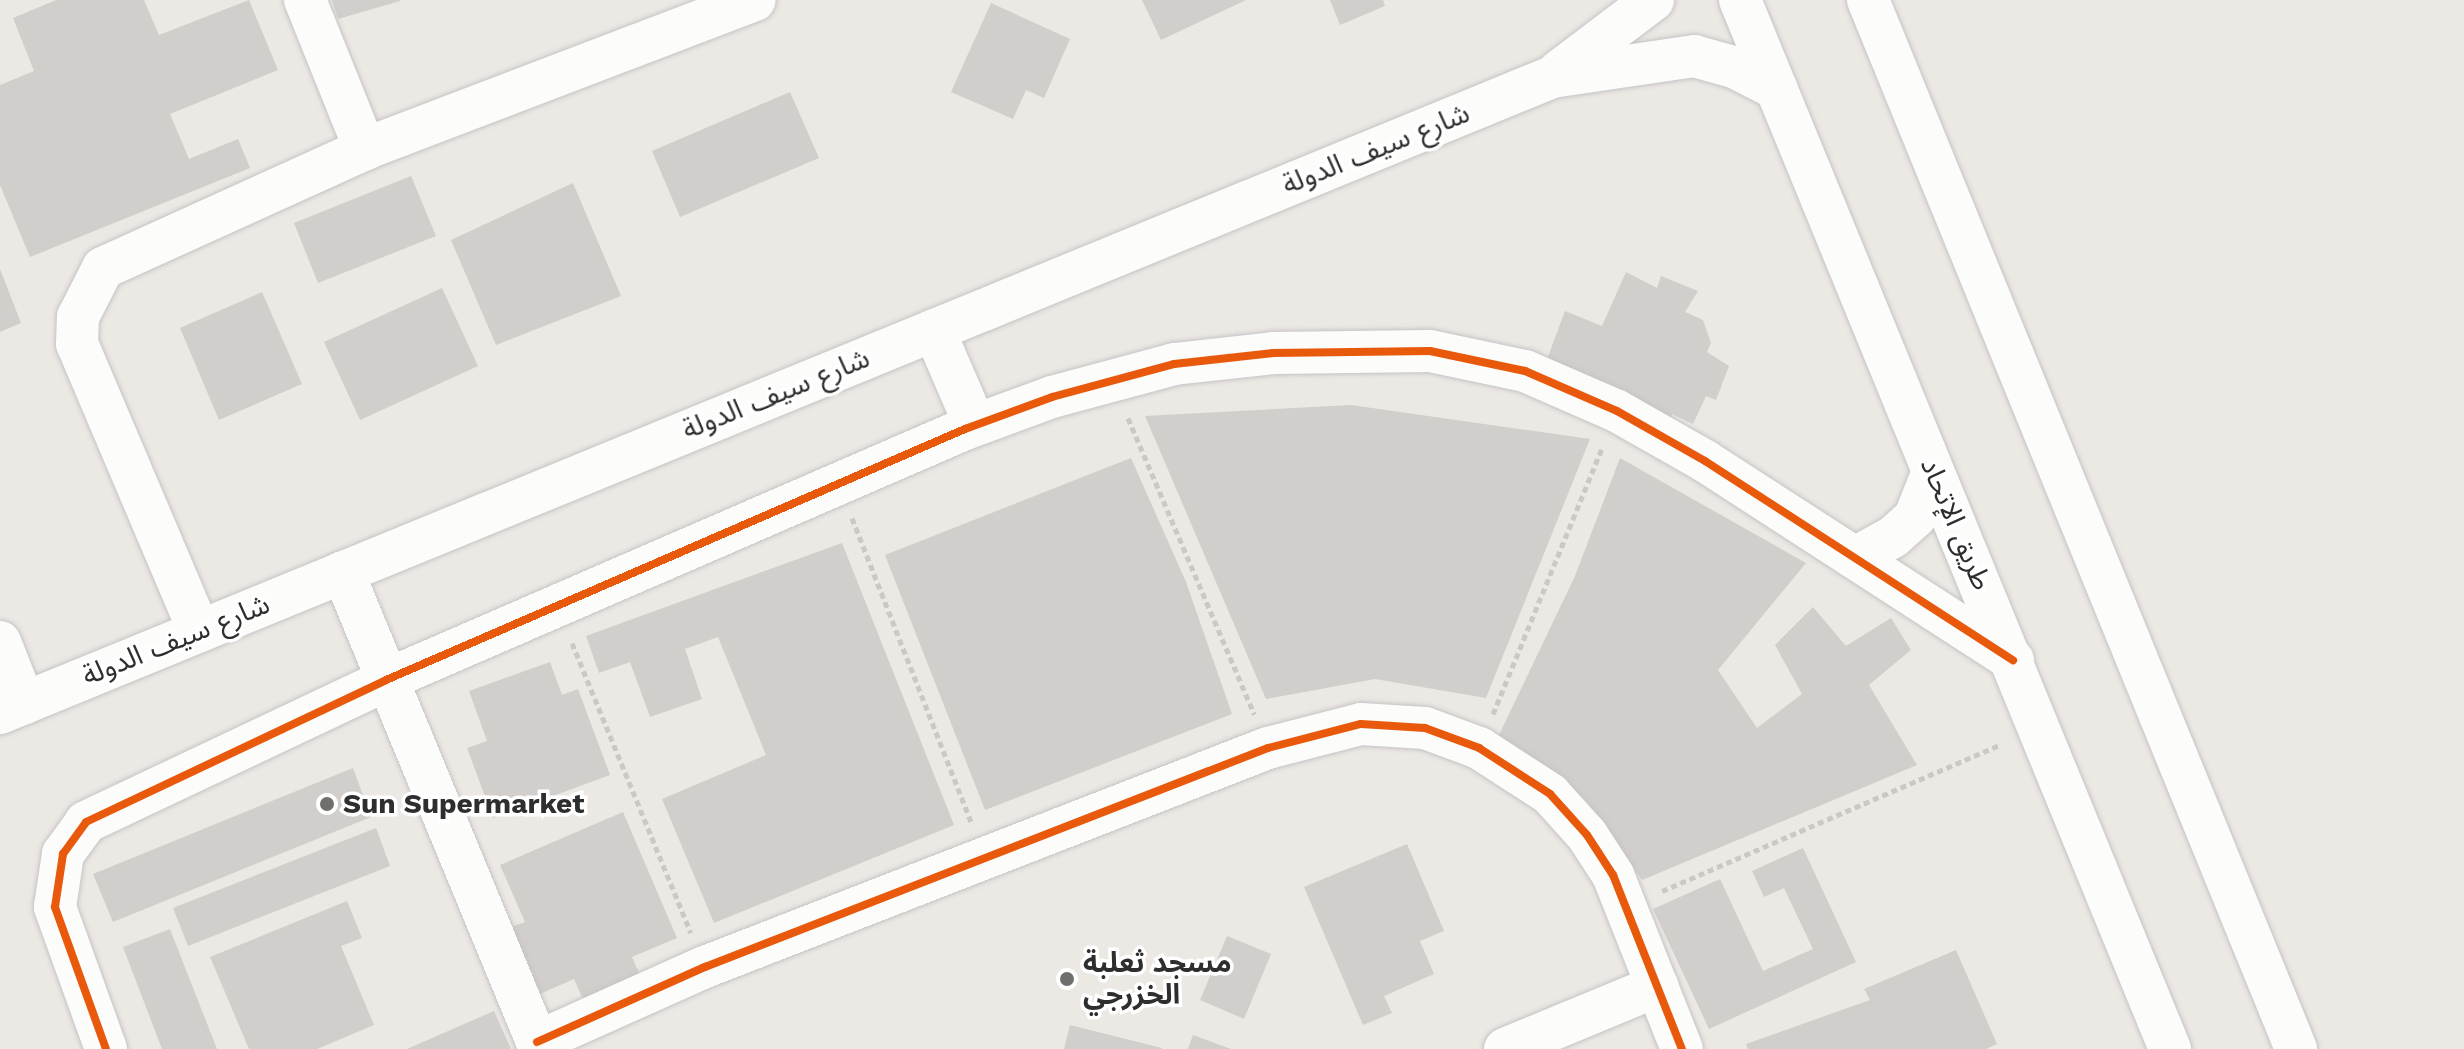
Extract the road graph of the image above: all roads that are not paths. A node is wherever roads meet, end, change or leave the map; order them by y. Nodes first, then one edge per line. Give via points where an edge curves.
1 (305, 0) edge
2 (755, 0) edge
3 (1653, 0) edge
4 (1740, 0) edge
5 (1868, 0) edge
6 (1552, 77) junction
7 (1777, 89) junction
8 (365, 149) junction
9 (934, 330) junction
10 (975, 425) junction
11 (1933, 471) junction
12 (1855, 558) junction
13 (343, 572) junction
14 (199, 631) junction
15 (0, 642) edge
16 (2013, 660) junction
17 (386, 680) junction
18 (12, 708) edge
19 (1657, 986) junction
20 (539, 1045) edge
21 (106, 1049) edge
22 (1505, 1049) edge
23 (1682, 1049) edge
24 (2170, 1049) edge
25 (2296, 1049) edge

1 - 8 street
2 - 8 street
3 - 6 street, شارع سيف الدولة
4 - 7 street, طريق اﻹتحاد
5 - 25 street
6 - 7 street, شارع سيف الدولة via 1694,56 1734,67
6 - 9 street, شارع سيف الدولة
7 - 11 street, طريق اﻹتحاد
8 - 14 street via 103,268 78,317 77,344
9 - 10 street
9 - 13 street, شارع سيف الدولة
10 - 12 street via 1174,364 1273,353 1430,351 1525,371 1617,411
10 - 17 street
11 - 12 street via 1915,517 1893,537
11 - 16 street, طريق اﻹتحاد
12 - 16 street
13 - 14 street, شارع سيف الدولة
13 - 17 street
14 - 18 street, شارع سيف الدولة
15 - 18 street
16 - 24 street, طريق اﻹتحاد
17 - 20 street
17 - 21 street via 86,822 63,854 55,907
19 - 20 street via 1628,906 1587,835 1550,794 1479,748 1425,728 1361,724 1268,748 705,967
19 - 22 street
19 - 23 street

